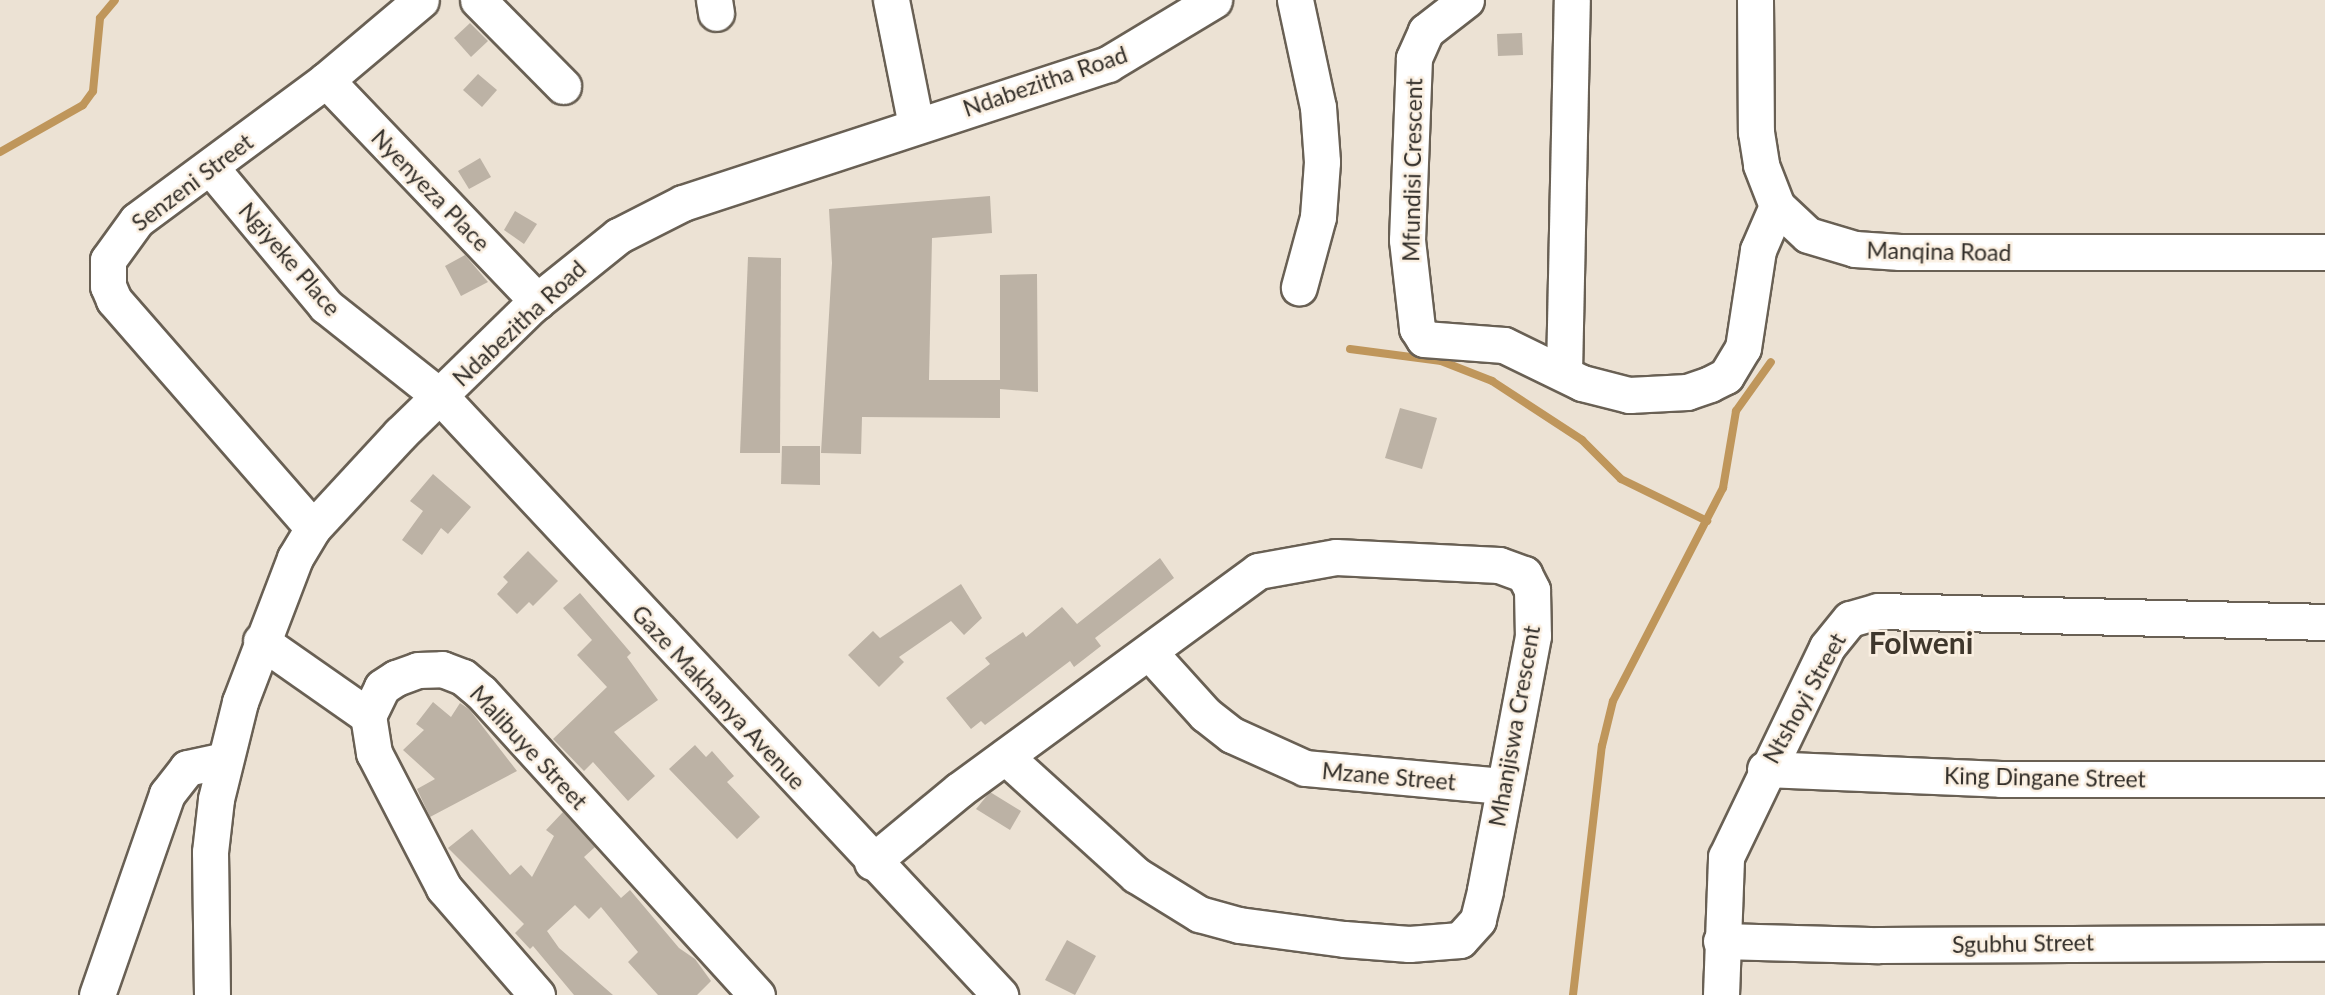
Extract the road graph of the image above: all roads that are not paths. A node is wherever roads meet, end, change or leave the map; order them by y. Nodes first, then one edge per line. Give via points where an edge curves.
1 (421, 0) edge
2 (478, 0) edge
3 (891, 0) edge
4 (1214, 0) edge
5 (1295, 0) edge
6 (1466, 0) edge
7 (1572, 0) edge
8 (1755, 0) edge
9 (326, 80) junction
10 (564, 86) dead end
11 (916, 125) junction
12 (211, 168) junction
13 (1777, 206) junction
14 (2325, 252) edge
15 (1299, 287) dead end
16 (537, 301) junction
17 (1564, 373) junction
18 (440, 397) junction
19 (313, 528) junction
20 (2325, 622) edge
21 (261, 641) junction
22 (1149, 652) junction
23 (368, 716) junction
24 (1006, 757) junction
25 (224, 760) junction
26 (1765, 769) junction
27 (2325, 779) edge
28 (1503, 786) junction
29 (872, 862) junction
30 (1721, 941) junction
31 (2325, 943) edge
32 (517, 988) edge
33 (97, 995) edge
34 (212, 995) edge
35 (757, 995) edge
36 (1000, 995) edge
37 (1721, 995) edge

1 - 9 street, Senzeni Street
2 - 10 street
3 - 11 street
4 - 11 street, Ndabezitha Road via 1108,64
5 - 15 street via 1318,107 1322,162 1318,218
6 - 17 street, Mfundisi Crescent via 1426,31 1415,58 1407,240 1417,328 1424,340 1503,345
7 - 17 street
8 - 13 street, Manqina Road via 1756,131 1761,165
9 - 12 street, Senzeni Street
9 - 16 street, Nyenyeza Place
11 - 16 street, Ndabezitha Road via 683,203 618,236
12 - 18 street, Ngiyeke Place via 326,306
12 - 19 street, Senzeni Street via 137,220 108,260 108,286 114,300
13 - 14 street, Manqina Road via 1808,235 1855,249
13 - 17 street, Mfundisi Crescent via 1758,250 1743,348 1726,376 1687,392 1629,395 1605,391
16 - 18 street, Ndabezitha Road
18 - 19 street, Ndabezitha Road
18 - 29 street, Gaze Makhanya Avenue
19 - 21 street, Ndabezitha Road via 279,592
20 - 26 street, Ntshoyi Street via 1864,612 1838,629 1826,647
21 - 23 street
21 - 25 street, Ndabezitha Road
22 - 24 street, Mhanjiswa Crescent
22 - 28 street, Mzane Street via 1205,714 1232,735 1305,768
22 - 28 street, Mhanjiswa Crescent via 1233,586 1278,565 1374,556 1514,567 1532,590 1534,636
23 - 32 street via 374,753 425,859
23 - 35 street, Malibuye Street via 382,687 396,678 418,670 442,669 463,677
24 - 28 street, Mhanjiswa Crescent via 1136,875 1199,914 1290,933 1409,944 1460,940 1475,927
24 - 29 street, Mhanjiswa Crescent
25 - 33 street via 187,768 167,794
25 - 34 street, Ndabezitha Road via 207,901
26 - 27 street, King Dingane Street via 2001,779
26 - 30 street, Ntshoyi Street via 1726,857
29 - 36 street, Gaze Makhanya Avenue
30 - 31 street, Sgubhu Street via 1867,945
30 - 37 street, Ntshoyi Street

